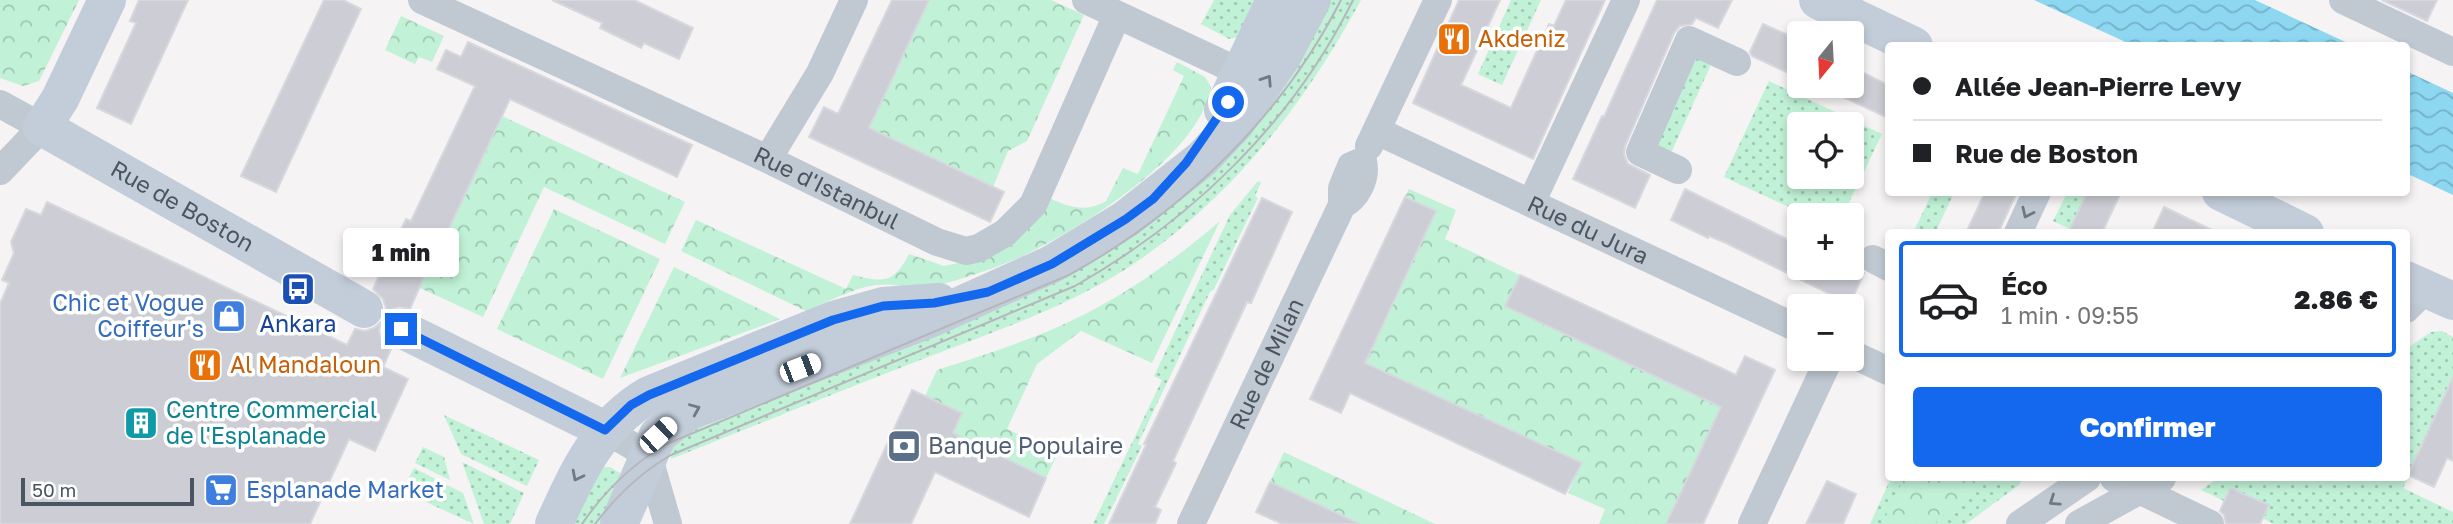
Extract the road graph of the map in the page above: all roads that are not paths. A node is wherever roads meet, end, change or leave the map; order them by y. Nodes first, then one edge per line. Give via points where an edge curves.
1 (107, 0) edge
2 (422, 0) edge
3 (855, 0) edge
4 (1086, 0) edge
5 (1275, 0) edge
6 (1312, 0) edge
7 (1438, 0) edge
8 (1626, 0) edge
9 (1818, 0) edge
10 (2343, 0) edge
11 (1117, 15) junction
12 (1906, 42) edge
13 (2453, 52) edge
14 (1737, 62) dead end
15 (1242, 73) junction
16 (0, 104) edge
17 (42, 127) junction
18 (1377, 131) junction
19 (761, 156) junction
20 (1678, 170) dead end
21 (0, 171) edge
22 (2035, 196) edge
23 (2229, 196) edge
24 (1153, 199) junction
25 (1531, 204) junction
26 (2020, 229) edge
27 (2297, 229) edge
28 (988, 292) junction
29 (364, 309) dead end
30 (1787, 323) edge
31 (401, 329) dead end
32 (1864, 360) edge
33 (1885, 370) edge
34 (1823, 371) edge
35 (605, 430) junction
36 (648, 455) junction
37 (2083, 481) edge
38 (2132, 481) edge
39 (2151, 484) edge
40 (554, 524) edge
41 (619, 524) edge
42 (668, 524) edge
43 (1191, 524) edge
44 (1752, 524) edge
45 (2020, 524) edge
46 (2079, 524) edge
47 (2210, 524) edge

1 - 17 street
2 - 19 street, Rue d'Istanbul
3 - 19 street via 814,85 772,152
4 - 11 street
5 - 15 street
24 -> 6 street via 1202,159 1236,123 1282,57
7 - 18 street, Rue de Milan
8 - 25 street
9 - 12 street
10 - 13 street
11 - 15 street
11 - 19 street, Rue d'Istanbul via 1033,205 1005,233 979,248 966,251 937,242
14 - 20 street via 1689,40 1640,152
15 - 24 street via 1209,131
16 - 17 street, Rue de Boston
17 - 21 street
17 - 29 street, Rue de Boston
18 - 25 street, Rue du Jura
18 - 43 street, Rue de Milan via 1363,161 1351,166 1342,188 1342,205
22 -> 26 street
23 - 27 street
24 - 28 street via 1052,264
25 - 30 street, Rue du Jura
28 - 35 street via 934,303 883,306 833,320 649,395
36 -> 28 street via 658,435 687,412
31 - 35 street
32 - 33 street
34 - 44 street
35 - 36 street
35 -> 40 street via 576,476
36 - 41 street
36 - 42 street
37 -> 45 street
38 - 39 street
39 - 46 street
39 - 47 street

